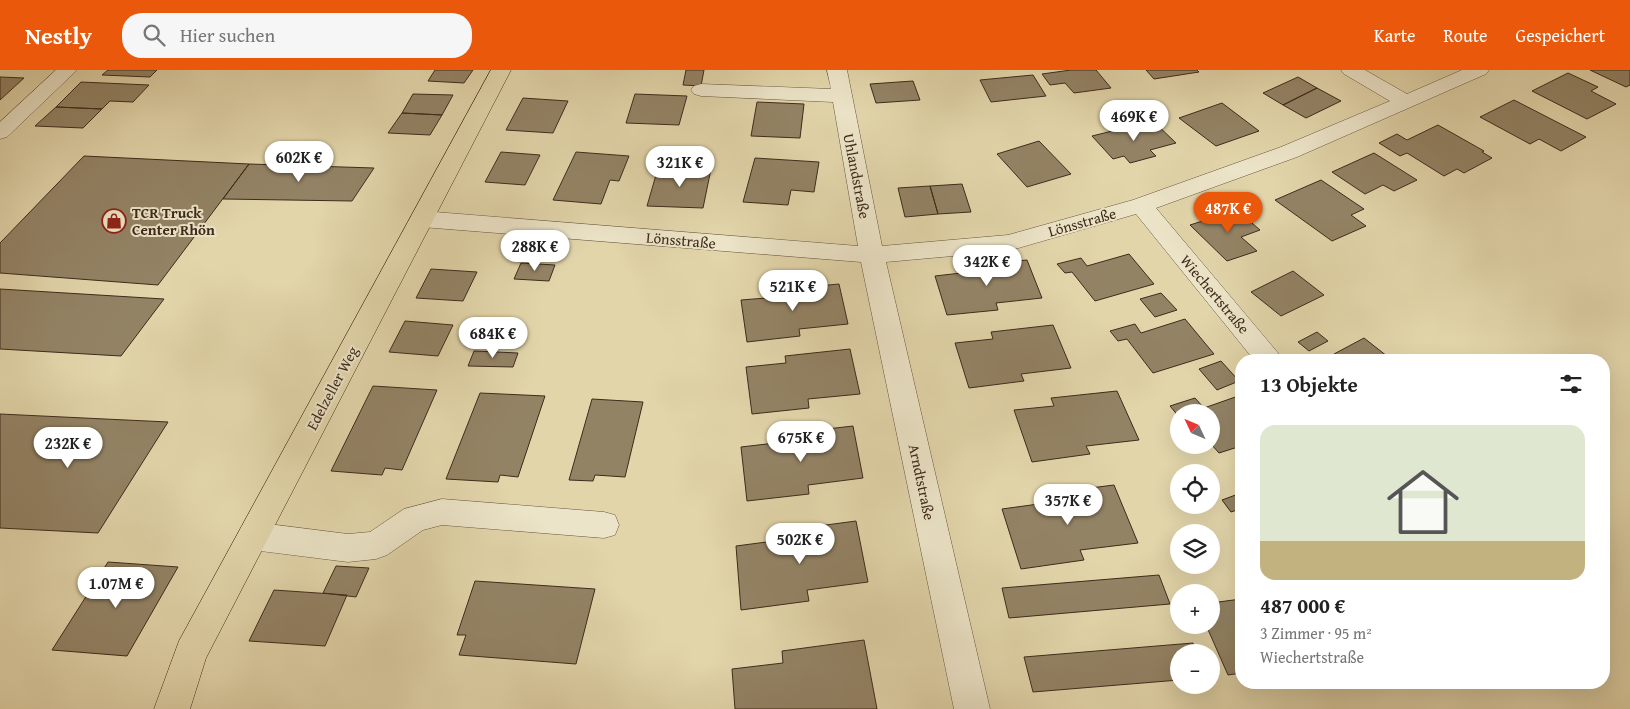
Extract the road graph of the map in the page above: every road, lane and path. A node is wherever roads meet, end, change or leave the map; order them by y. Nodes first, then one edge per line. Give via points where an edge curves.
1 (67, 70) edge
2 (501, 70) edge
3 (837, 70) edge
4 (1351, 70) edge
5 (1479, 70) edge
6 (701, 90) dead end
7 (841, 96) junction
8 (1405, 101) junction
9 (0, 133) edge
10 (1141, 205) junction
11 (422, 219) junction
12 (872, 256) junction
13 (1264, 354) edge
14 (604, 525) dead end
15 (254, 536) junction
16 (172, 709) edge
17 (972, 709) edge

1 - 9 street
2 - 11 main road, Edelzeller Weg
3 - 7 street, Uhlandstraße
4 - 8 street
5 - 8 street, Lönsstraße
6 - 7 street
7 - 12 street, Uhlandstraße
8 - 10 street, Lönsstraße via 1288,152
10 - 12 street, Lönsstraße via 1008,243
10 - 13 street, Wiechertstraße
11 - 12 street, Lönsstraße
11 - 15 main road, Edelzeller Weg
12 - 17 street, Arndtstraße
14 - 15 street via 442,512 416,518 376,545 348,548
15 - 16 main road, Edelzeller Weg via 192,653

